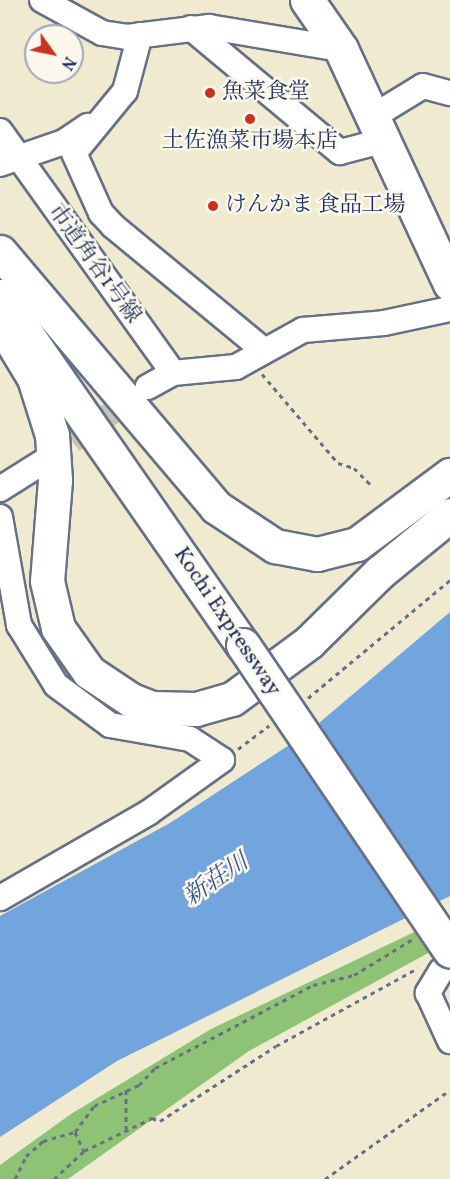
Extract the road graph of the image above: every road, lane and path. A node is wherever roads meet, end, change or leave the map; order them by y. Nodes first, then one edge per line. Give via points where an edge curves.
1 (42, 0) edge
2 (307, 0) edge
3 (191, 28) junction
4 (134, 36) junction
5 (341, 49) junction
6 (450, 93) edge
7 (380, 128) junction
8 (0, 131) edge
9 (8, 160) edge
10 (0, 252) edge
11 (450, 284) edge
12 (0, 296) edge
13 (450, 309) edge
14 (0, 322) edge
15 (256, 354) junction
16 (173, 373) junction
17 (148, 387) tunnel mouth
18 (43, 462) tunnel mouth
19 (450, 475) edge
20 (371, 485) dead end
21 (0, 489) edge
22 (450, 515) edge
23 (0, 517) edge
24 (450, 580) edge
25 (303, 702) dead end
26 (276, 722) dead end
27 (222, 760) junction
28 (1, 895) edge
29 (416, 936) dead end
30 (439, 962) edge
31 (450, 1041) edge
32 (126, 1090) junction
33 (450, 1090) edge
34 (126, 1129) junction
35 (75, 1132) junction
36 (84, 1151) junction
37 (15, 1179) edge
38 (54, 1179) edge
39 (325, 1179) edge

1 - 4 street via 94,30
2 - 5 highway
3 - 4 street
3 - 5 street via 274,35
3 - 7 street via 340,152
4 - 9 street via 112,92 92,124 64,142
4 - 15 street via 120,100 74,153 101,213
5 - 7 highway
6 - 7 street via 423,86
7 - 11 highway
8 - 9 street, 市道角谷1号線
9 - 16 street, 市道角谷1号線
10 - 19 highway via 216,507 275,546 318,554 357,544
12 - 30 highway, Kochi Expressway, bridge via 243,645
13 - 15 street via 384,323 303,330
14 - 22 highway via 34,378 52,435 55,480 47,581 58,628 89,672 131,700 152,708 196,709 232,699 309,642 380,572
15 - 16 street via 236,367
15 - 20 path via 339,463 354,468
16 - 17 street
18 - 21 street
23 - 27 street via 19,625 56,686 110,725 190,739
24 - 25 path
26 - 27 path
27 - 28 street via 148,813
29 - 32 path via 354,975 313,985 204,1039
30 - 31 street via 428,993
30 - 34 path via 276,1046 160,1121 152,1118
32 - 34 path
32 - 35 path via 94,1106
33 - 39 path
34 - 36 path
35 - 36 path
35 - 37 path via 43,1141 26,1156
36 - 38 path

